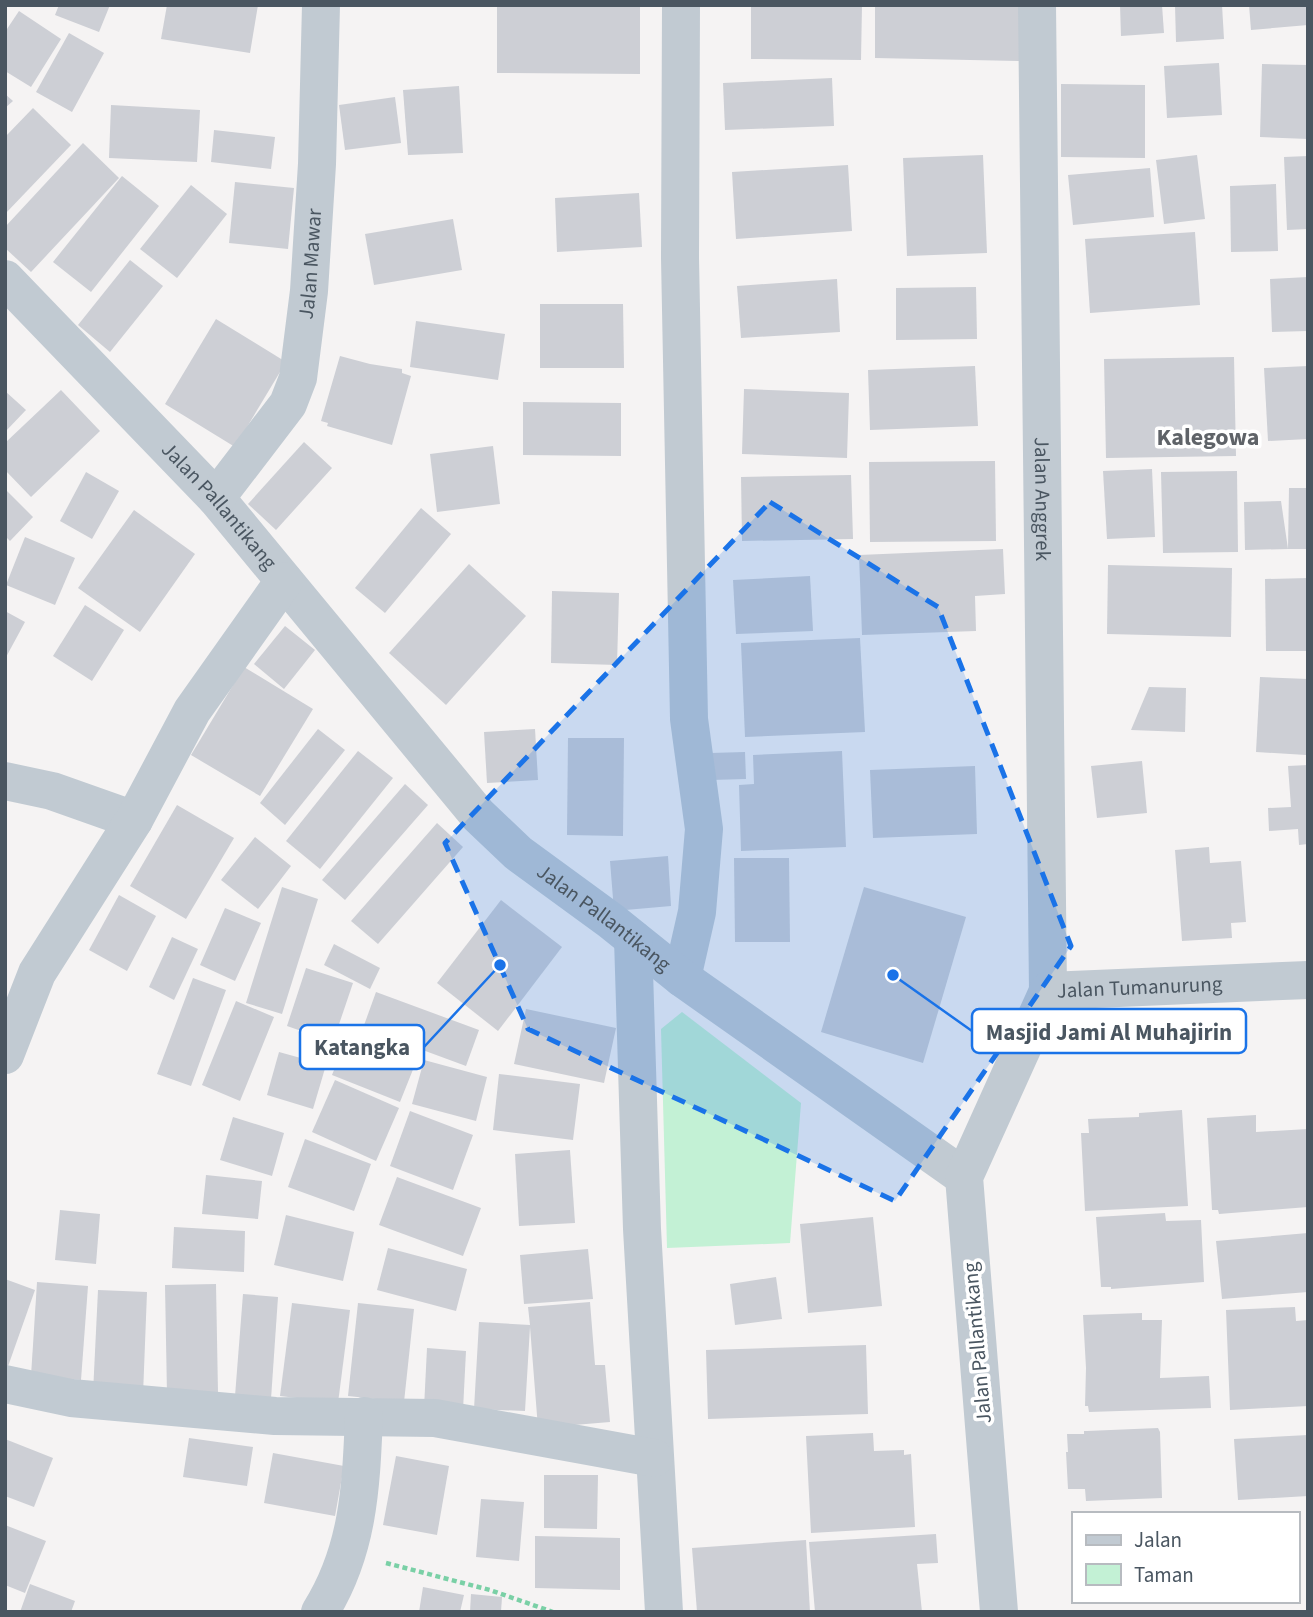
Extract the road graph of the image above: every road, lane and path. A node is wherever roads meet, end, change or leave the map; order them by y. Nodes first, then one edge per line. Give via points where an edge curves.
1 (321, 5) edge
2 (681, 5) edge
3 (1037, 5) edge
4 (5, 279) edge
5 (216, 498) junction
6 (284, 581) junction
7 (5, 781) edge
8 (134, 820) junction
9 (633, 939) junction
10 (682, 978) junction
11 (1308, 980) edge
12 (1048, 991) junction
13 (5, 1055) edge
14 (964, 1177) junction
15 (5, 1384) edge
16 (364, 1416) junction
17 (654, 1458) junction
18 (349, 1553) junction
19 (320, 1612) edge
20 (553, 1612) edge
21 (664, 1612) edge
22 (999, 1612) edge

1 - 5 street, Jalan Mawar via 309,291 298,378 288,404
2 - 10 street via 680,258 689,719 704,829 696,912
3 - 12 street, Jalan Anggrek
4 - 5 street, Jalan Pallantikang
5 - 6 street, Jalan Pallantikang
6 - 8 street via 192,711
6 - 9 street, Jalan Pallantikang via 478,815 518,853
7 - 8 street
8 - 13 street via 37,973
9 - 10 street, Jalan Pallantikang
9 - 17 street
10 - 14 street, Jalan Pallantikang
11 - 12 street, Jalan Tumanurung
12 - 14 street, Jalan Tumanurung
14 - 22 street, Jalan Pallantikang
15 - 16 street via 71,1398 275,1416
16 - 17 street via 435,1418
16 - 18 street via 360,1496
17 - 21 street
18 - 19 street
18 - 20 path via 490,1590

